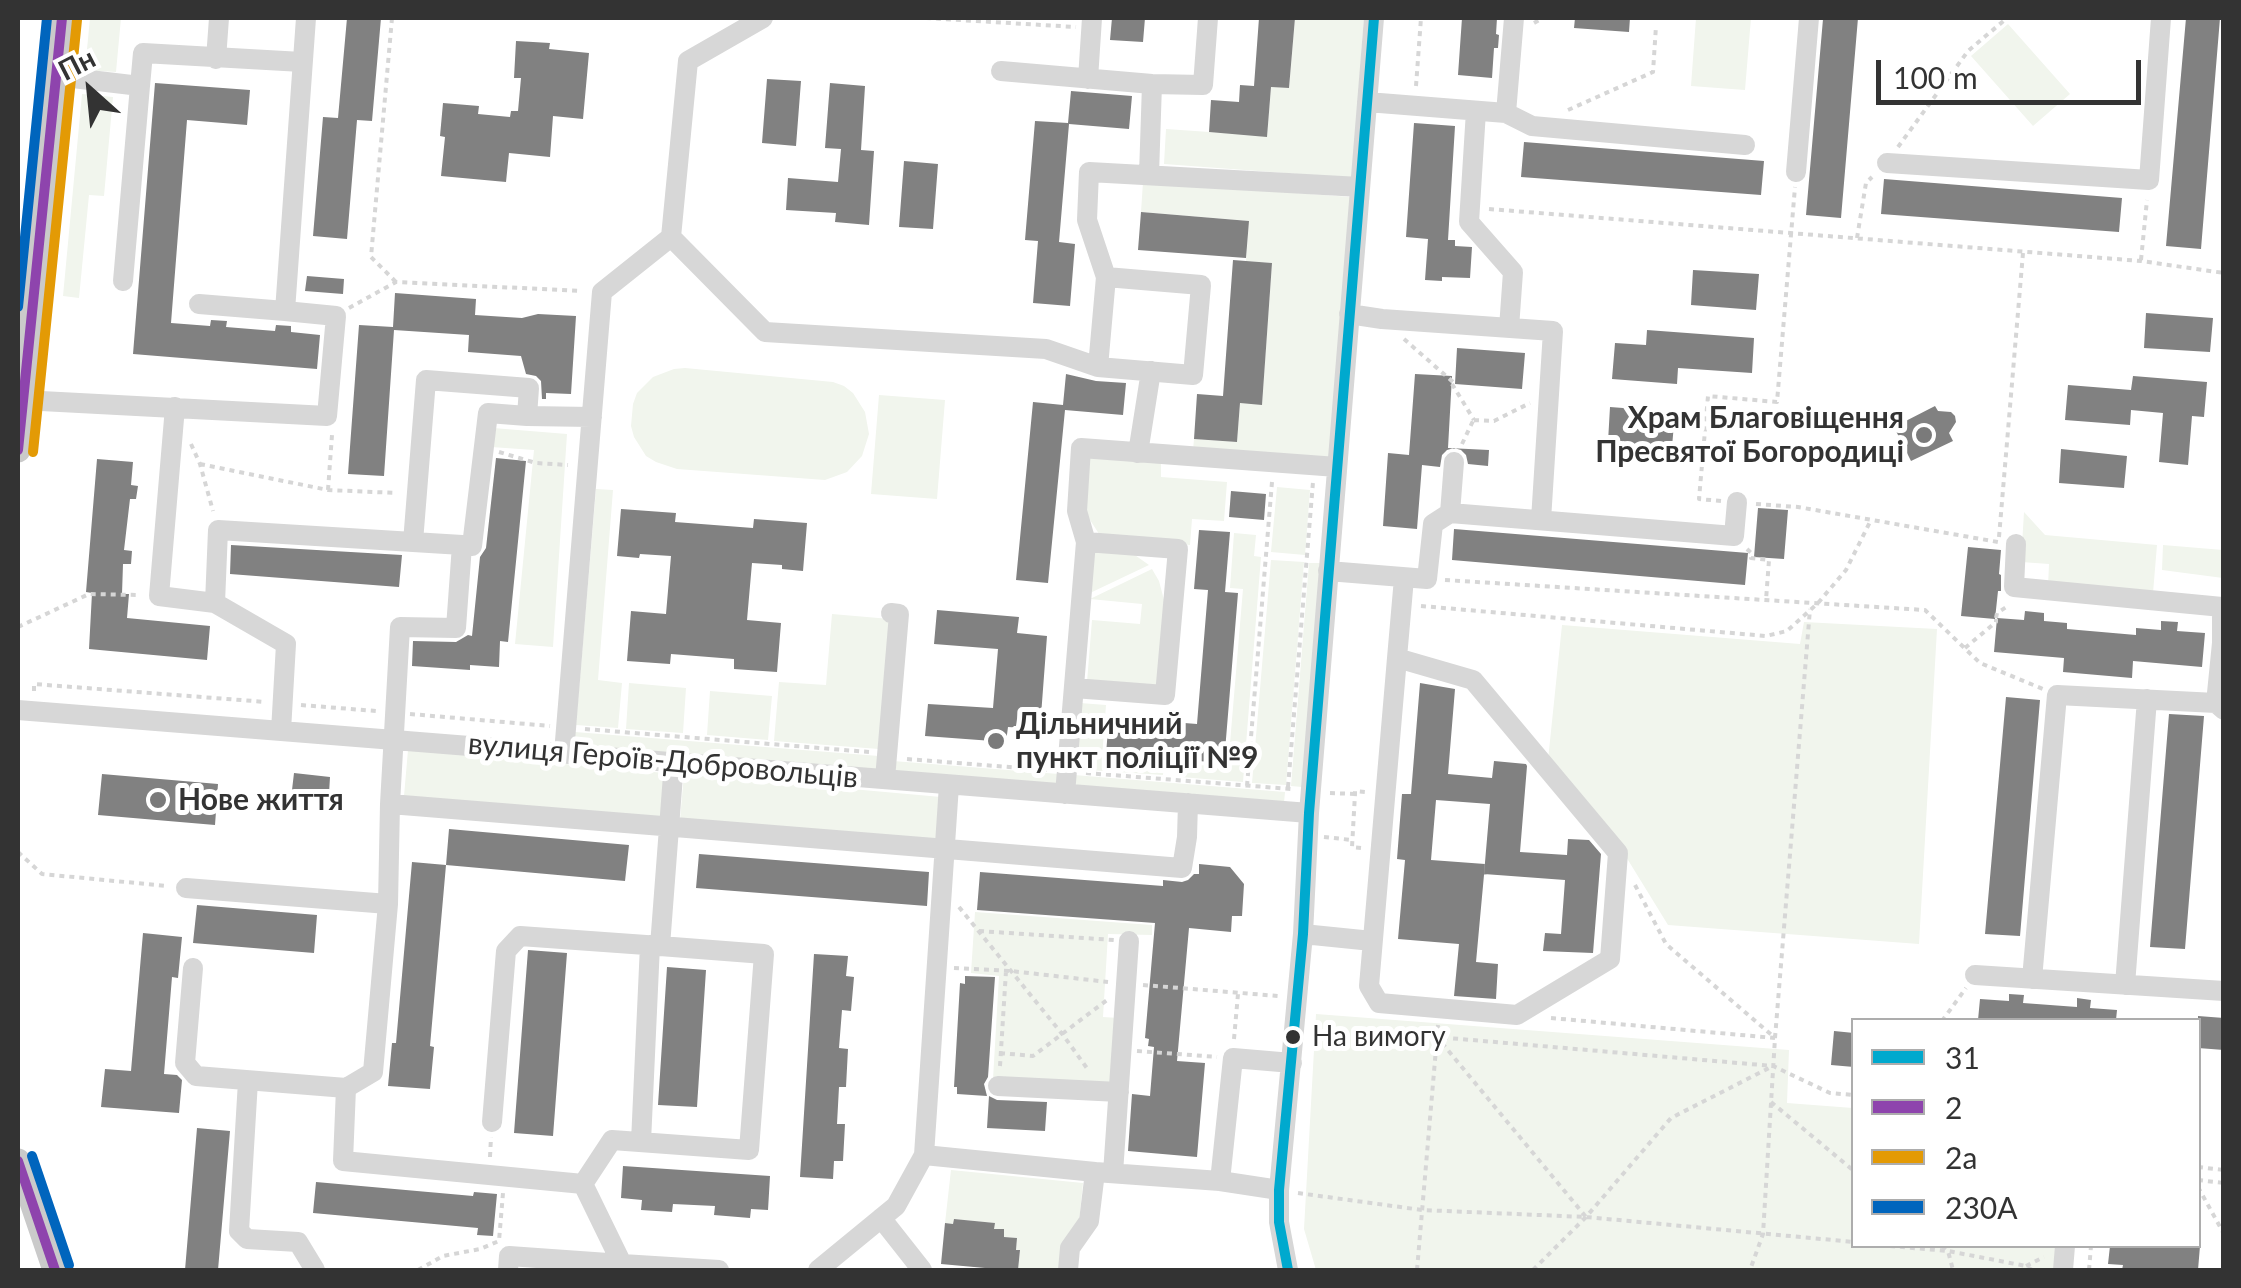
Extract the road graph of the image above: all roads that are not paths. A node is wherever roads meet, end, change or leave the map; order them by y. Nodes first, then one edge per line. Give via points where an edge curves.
1 (62, 18) edge
2 (219, 18) edge
3 (306, 18) edge
4 (763, 18) edge
5 (1208, 18) edge
6 (1374, 18) edge
7 (1514, 18) edge
8 (1809, 18) edge
9 (2161, 18) edge
10 (1092, 23) edge
11 (216, 58) junction
12 (302, 62) junction
13 (1001, 71) dead end
14 (56, 76) junction
15 (1088, 78) junction
16 (1152, 84) junction
17 (140, 86) junction
18 (1367, 102) junction
19 (1476, 111) junction
20 (1506, 114) junction
21 (1745, 145) dead end
22 (1886, 163) road end
23 (1796, 172) dead end
24 (1148, 175) junction
25 (1360, 187) junction
26 (671, 237) junction
27 (1106, 278) junction
28 (123, 281) dead end
29 (199, 304) dead end
30 (285, 312) junction
31 (1350, 314) junction
32 (1509, 328) junction
33 (1098, 367) junction
34 (1151, 371) junction
35 (21, 393) edge
36 (175, 407) junction
37 (527, 416) junction
38 (592, 417) junction
39 (18, 450) edge
40 (1138, 453) junction
41 (1454, 462) road end
42 (1337, 467) junction
43 (1737, 502) road end
44 (1450, 512) junction
45 (1541, 520) junction
46 (414, 542) junction
47 (1086, 542) junction
48 (462, 544) junction
49 (2016, 544) dead end
50 (1328, 571) junction
51 (1404, 578) junction
52 (215, 603) junction
53 (891, 613) dead end
54 (2223, 643) edge
55 (1397, 658) junction
56 (1074, 688) junction
57 (2147, 699) junction
58 (2220, 706) edge
59 (25, 710) edge
60 (282, 731) junction
61 (394, 740) junction
62 (564, 754) junction
63 (674, 762) junction
64 (885, 779) junction
65 (950, 784) junction
66 (1066, 794) junction
67 (390, 804) junction
68 (1188, 804) junction
69 (1309, 813) junction
70 (669, 825) junction
71 (946, 850) junction
72 (186, 888) road end
73 (388, 904) junction
74 (1303, 934) junction
75 (1129, 941) road end
76 (1372, 941) junction
77 (655, 946) junction
78 (193, 968) dead end
79 (1976, 975) road end
80 (2032, 979) junction
81 (2125, 985) junction
82 (2224, 992) edge
83 (1292, 1063) junction
84 (248, 1080) junction
85 (998, 1086) road end
86 (346, 1088) junction
87 (1120, 1092) junction
88 (492, 1122) road end
89 (641, 1142) junction
90 (924, 1155) junction
91 (18, 1162) edge
92 (1104, 1173) junction
93 (1220, 1181) junction
94 (583, 1184) junction
95 (1278, 1190) junction
96 (882, 1218) junction
97 (622, 1264) junction
98 (55, 1270) edge
99 (315, 1270) edge
100 (508, 1270) edge
101 (719, 1270) edge
102 (818, 1270) edge
103 (922, 1270) edge
104 (1068, 1270) edge
105 (1288, 1270) edge

1 - 14 main road
2 - 11 street
3 - 12 street
4 - 26 street via 688,61
5 - 16 street via 1203,85
6 - 18 street
7 - 20 street
8 - 23 street
9 - 22 street via 2148,180
10 - 15 street
11 - 12 street
11 - 17 street via 142,53
12 - 30 street
13 - 15 street
14 - 17 street
14 - 35 main road
15 - 16 street
16 - 24 street
17 - 28 street
18 - 19 street
18 - 25 street
19 - 20 street
19 - 32 street via 1469,222 1513,272
20 - 21 street via 1532,126
24 - 25 street
24 - 27 street via 1089,172 1087,220
25 - 31 street
26 - 33 street via 765,332 1046,349
26 - 38 street via 602,292
27 - 33 street
27 - 34 street via 1201,286 1194,375
29 - 30 street
30 - 36 street via 336,316 327,416
31 - 32 street
31 - 42 street
32 - 45 street via 1553,331
33 - 34 street
34 - 40 street
35 - 36 street
35 - 39 main road
36 - 52 street via 159,596
37 - 38 street
37 - 46 street via 530,388 426,380
37 - 48 street via 488,413 472,546
38 - 62 street
40 - 42 street
40 - 47 street via 1081,448 1077,511
41 - 44 street
42 - 50 street
43 - 45 street via 1734,536
44 - 45 street
44 - 51 street via 1433,524 1427,579
46 - 48 street
46 - 52 street via 218,530
47 - 56 street
47 - 56 street via 1178,549 1165,695
48 - 61 street via 456,628 400,627
49 - 54 street via 2014,587 2222,606
50 - 51 street
50 - 69 street
51 - 55 street
52 - 60 street via 286,644
53 - 64 street via 899,614
54 - 58 street
55 - 76 street
55 - 76 street via 1473,680 1618,854 1610,958 1516,1015 1379,1003 1369,986
56 - 66 street
57 - 58 street
57 - 80 street via 2056,695
57 - 81 street
59 - 60 street, вулиця Героїв-Добровольців
60 - 61 street, вулиця Героїв-Добровольців
61 - 62 street, вулиця Героїв-Добровольців
61 - 67 street
62 - 63 street, вулиця Героїв-Добровольців
63 - 64 street, вулиця Героїв-Добровольців
63 - 70 street
64 - 65 street, вулиця Героїв-Добровольців
65 - 66 street, вулиця Героїв-Добровольців
65 - 71 street
66 - 68 street, вулиця Героїв-Добровольців
67 - 70 street
67 - 73 street
68 - 69 street, вулиця Героїв-Добровольців
68 - 71 street via 1182,868
69 - 74 street
70 - 71 street
70 - 77 street
71 - 90 street
72 - 73 street
73 - 86 street via 373,1072
74 - 76 street
74 - 83 street
75 - 87 street
77 - 88 street via 520,936 506,951
77 - 89 street
77 - 89 street via 764,954 749,1150
78 - 84 street via 185,1063 196,1076
79 - 80 street
80 - 81 street
81 - 82 street
83 - 93 street via 1233,1058
83 - 95 street
84 - 86 street
84 - 99 street via 238,1231 246,1239 298,1242
85 - 87 street
86 - 94 street via 343,1161
87 - 92 street
89 - 94 street via 612,1140
90 - 92 street
90 - 96 street
91 - 98 main road
92 - 93 street
92 - 104 street via 1089,1221 1070,1248
93 - 95 street
94 - 97 street
95 - 105 street
96 - 102 street
96 - 103 street
97 - 100 street via 510,1256
97 - 101 street

